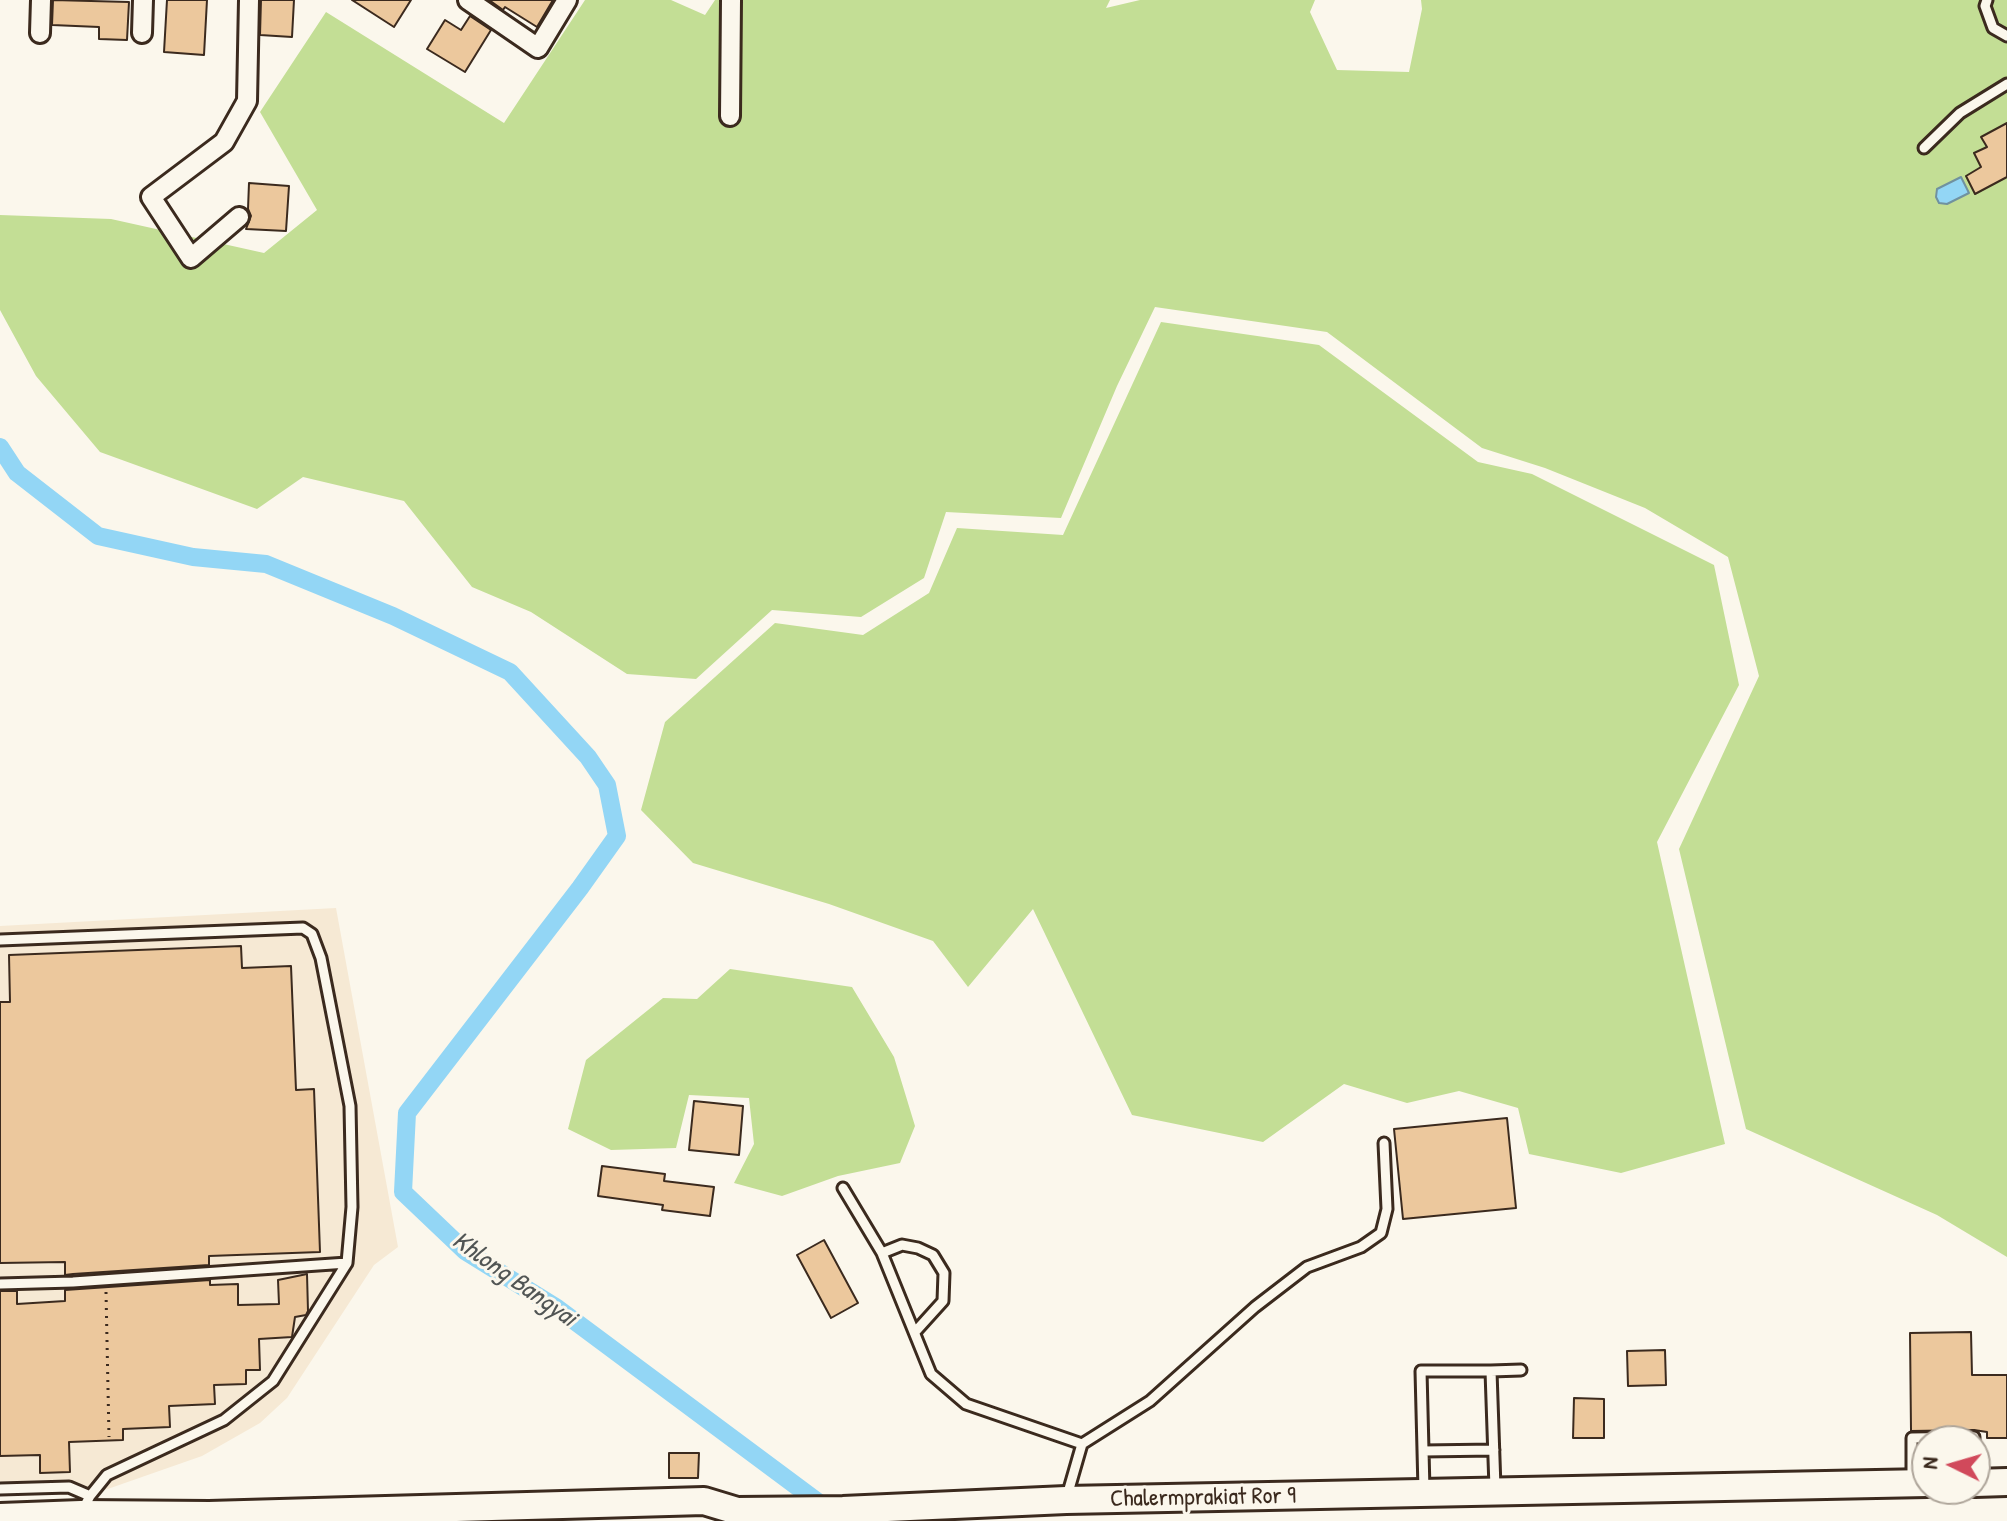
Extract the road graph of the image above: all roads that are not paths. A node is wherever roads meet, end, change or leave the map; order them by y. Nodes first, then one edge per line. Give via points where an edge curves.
1 (41, 0) edge
2 (143, 0) edge
3 (249, 0) edge
4 (468, 0) edge
5 (567, 0) edge
6 (731, 0) edge
7 (1987, 0) edge
8 (40, 33) dead end
9 (142, 33) dead end
10 (2007, 36) edge
11 (2007, 84) edge
12 (730, 116) dead end
13 (1924, 148) dead end
14 (239, 217) dead end
15 (0, 940) edge
16 (1384, 1143) dead end
17 (843, 1188) dead end
18 (882, 1253) junction
19 (347, 1263) junction
20 (0, 1284) edge
21 (915, 1332) junction
22 (1521, 1370) dead end
23 (1491, 1371) junction
24 (1082, 1444) junction
25 (1494, 1450) junction
26 (1423, 1451) junction
27 (1911, 1483) edge
28 (0, 1489) edge
29 (1495, 1492) junction
30 (1424, 1493) junction
31 (1066, 1500) junction
32 (85, 1505) junction
33 (737, 1511) junction
34 (0, 1517) edge
35 (706, 1521) edge

1 - 8 street
2 - 9 street
3 - 14 street via 247,101 224,142 151,197 191,258
4 - 5 street via 538,48
6 - 12 street
7 - 10 lane via 1993,28
11 - 13 lane via 1960,113
15 - 19 lane via 303,928 312,934 350,1106
16 - 24 lane via 1387,1209 1381,1233 1361,1247 1307,1267 1150,1401
17 - 18 lane
18 - 21 lane
18 - 21 lane via 902,1245 918,1248 933,1255 944,1273 943,1301
19 - 20 lane
19 - 32 lane via 273,1381 224,1420 107,1475
21 - 24 lane via 931,1374 966,1404
22 - 23 lane
23 - 25 lane
23 - 26 lane via 1421,1371
24 - 31 lane
25 - 26 lane
25 - 29 lane
26 - 30 lane
27 - 29 main road, Chalermprakiat Ror 9
28 - 32 lane via 69,1487
29 - 30 main road, Chalermprakiat Ror 9
30 - 31 main road, Chalermprakiat Ror 9
31 - 33 main road, Chalermprakiat Ror 9
32 - 33 main road, Chalermprakiat Ror 9 via 209,1515 704,1501
32 - 34 main road, Chalermprakiat Ror 9
33 - 35 main road

